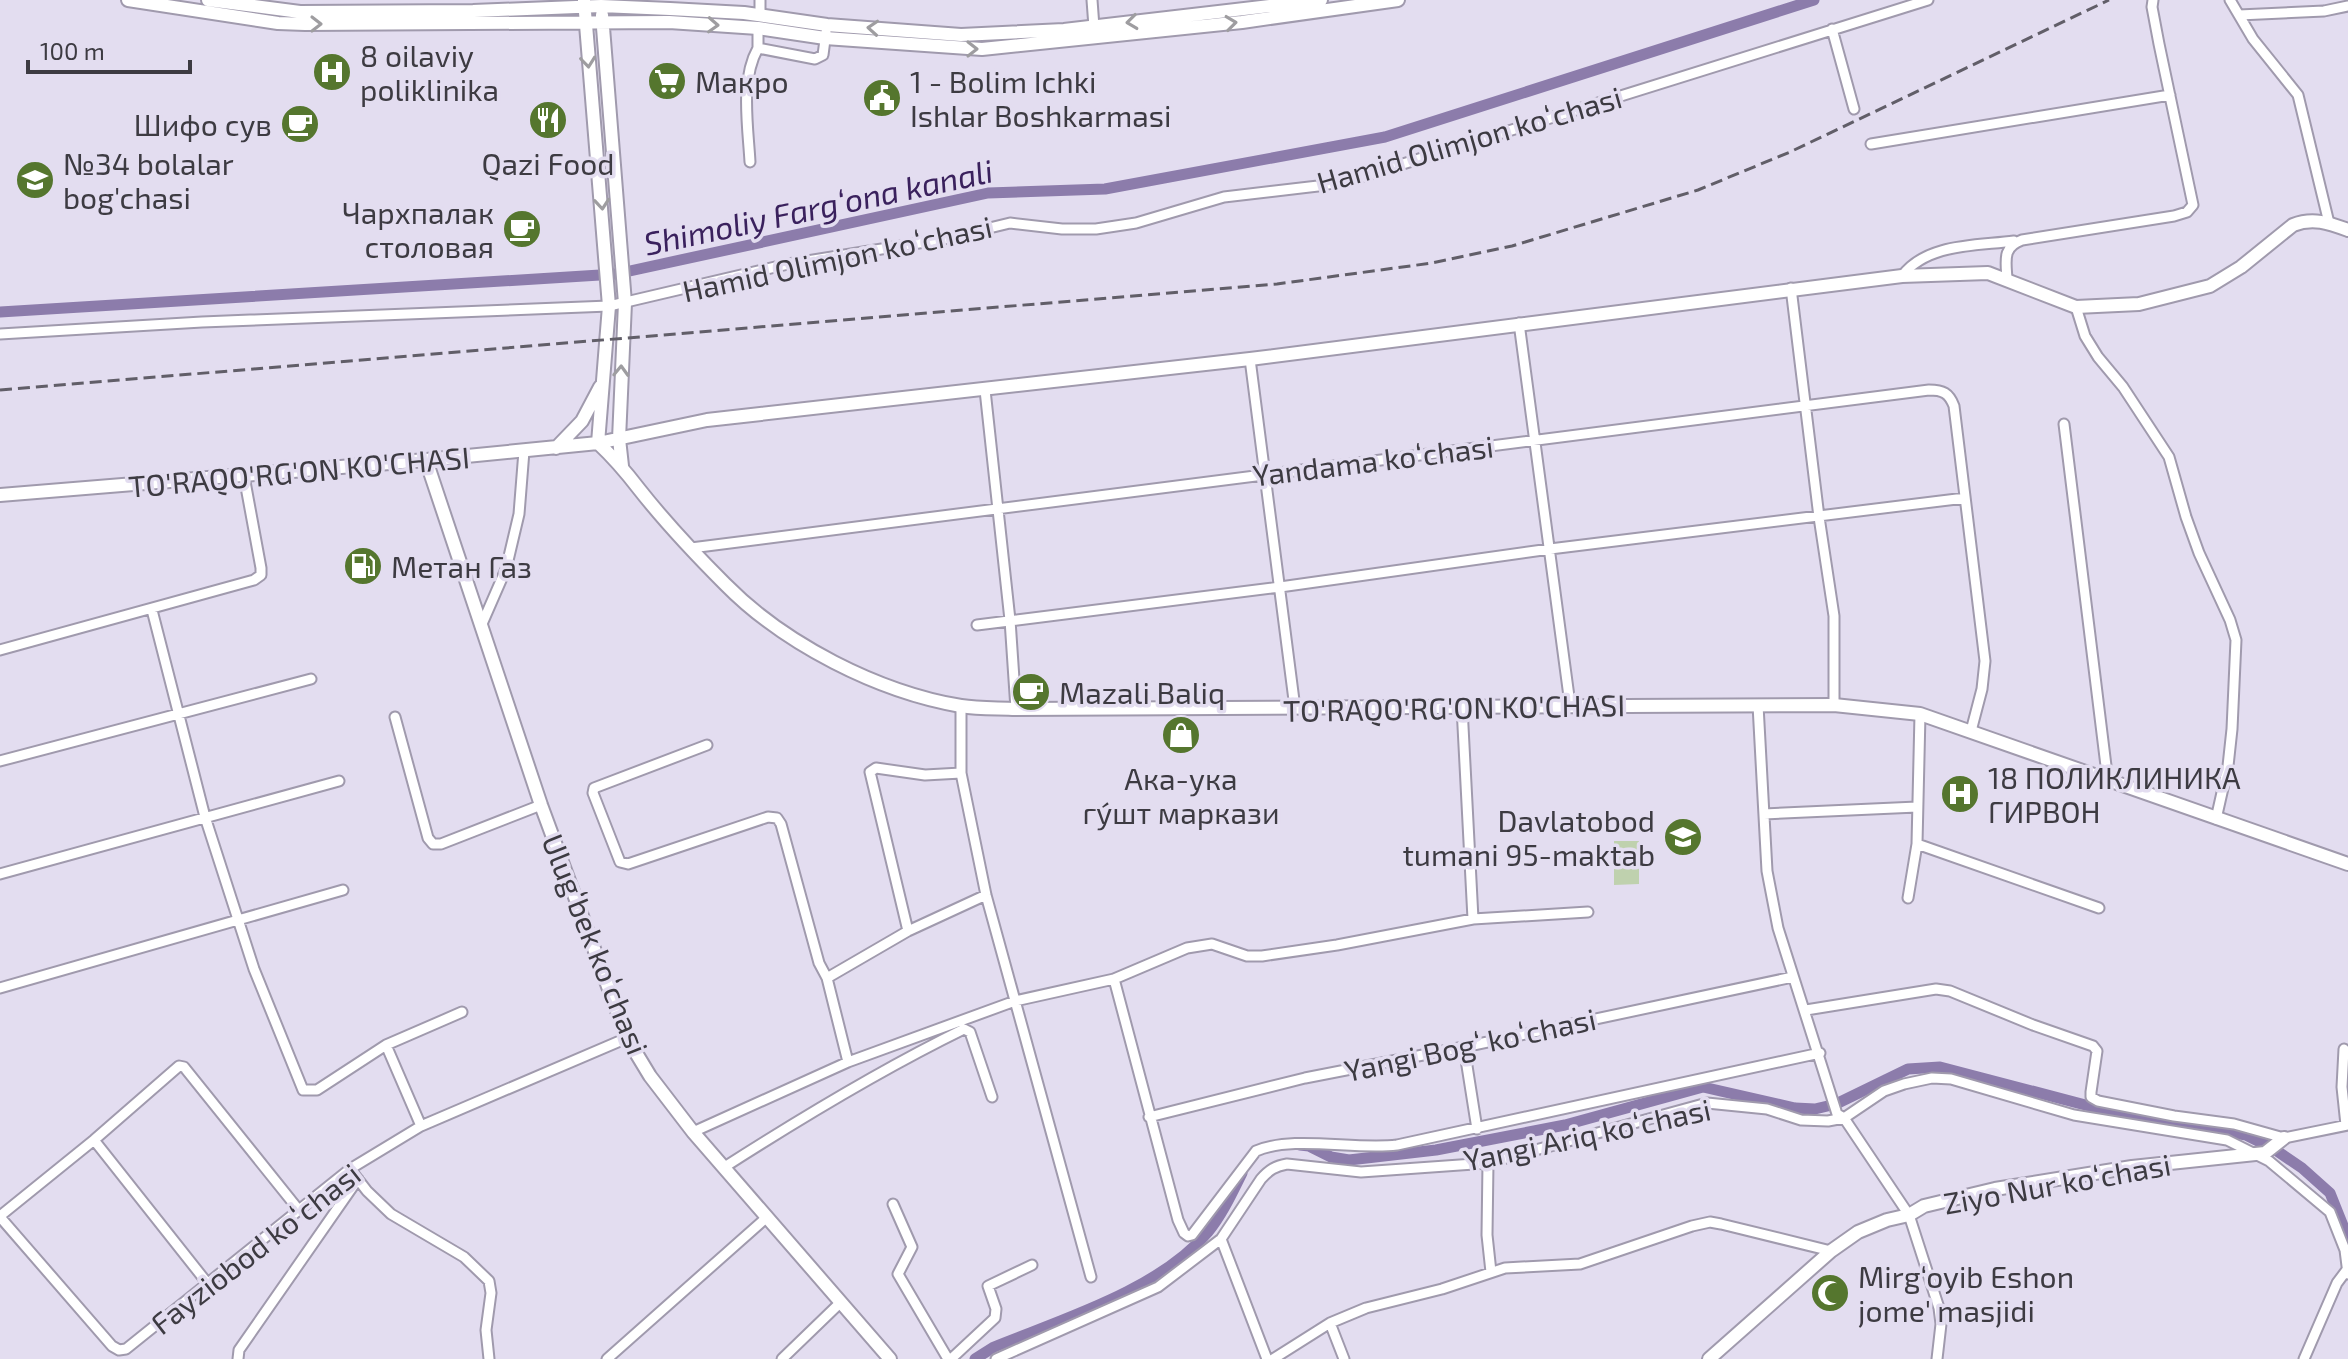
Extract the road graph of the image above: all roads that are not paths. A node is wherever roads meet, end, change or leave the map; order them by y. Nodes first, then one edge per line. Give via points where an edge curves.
1 (128, 0) edge
2 (208, 0) edge
3 (760, 0) edge
4 (1092, 0) edge
5 (1321, 0) edge
6 (1398, 0) edge
7 (1928, 0) edge
8 (2153, 0) edge
9 (2230, 0) edge
10 (601, 3) edge
11 (178, 4) edge
12 (584, 4) edge
13 (2348, 6) edge
14 (2239, 15) junction
15 (759, 21) junction
16 (584, 23) junction
17 (602, 23) junction
18 (1094, 27) junction
19 (1832, 29) junction
20 (826, 32) junction
21 (758, 48) junction
22 (2170, 95) junction
23 (1854, 109) dead end
24 (1871, 144) dead end
25 (750, 162) dead end
26 (2329, 223) junction
27 (2348, 230) edge
28 (2022, 240) junction
29 (1902, 276) junction
30 (2007, 279) junction
31 (1791, 288) junction
32 (625, 303) junction
33 (609, 306) junction
34 (2076, 307) junction
35 (1519, 323) junction
36 (0, 334) edge
37 (1250, 359) junction
38 (604, 381) junction
39 (985, 390) junction
40 (1805, 405) junction
41 (2064, 424) dead end
42 (619, 439) junction
43 (1536, 439) junction
44 (598, 443) junction
45 (556, 448) junction
46 (524, 451) junction
47 (426, 460) junction
48 (622, 466) junction
49 (1265, 475) junction
50 (244, 476) junction
51 (0, 495) edge
52 (1965, 498) junction
53 (996, 508) junction
54 (1819, 517) junction
55 (691, 548) junction
56 (1550, 549) junction
57 (1280, 587) junction
58 (152, 610) junction
59 (1010, 620) junction
60 (482, 624) junction
61 (977, 625) dead end
62 (0, 650) edge
63 (311, 679) dead end
64 (1570, 704) junction
65 (1758, 705) junction
66 (1834, 705) junction
67 (961, 706) junction
68 (1462, 707) junction
69 (1295, 708) junction
70 (1016, 709) junction
71 (179, 713) junction
72 (1920, 714) junction
73 (395, 717) dead end
74 (1971, 731) junction
75 (707, 745) dead end
76 (0, 761) edge
77 (961, 773) junction
78 (339, 781) dead end
79 (2108, 782) junction
80 (541, 805) junction
81 (1917, 807) junction
82 (1764, 814) junction
83 (205, 817) junction
84 (2216, 819) junction
85 (1917, 844) junction
86 (2348, 864) edge
87 (0, 874) edge
88 (343, 890) dead end
89 (986, 895) junction
90 (1908, 898) dead end
91 (2099, 908) dead end
92 (1588, 912) dead end
93 (238, 919) junction
94 (1473, 919) junction
95 (908, 931) junction
96 (1793, 977) junction
97 (827, 978) junction
98 (1114, 979) junction
99 (0, 988) edge
100 (1015, 1001) junction
101 (1806, 1010) junction
102 (462, 1012) dead end
103 (627, 1038) junction
104 (386, 1045) junction
105 (1464, 1047) junction
106 (2344, 1049) dead end
107 (1820, 1053) junction
108 (848, 1062) junction
109 (992, 1097) dead end
110 (1841, 1116) junction
111 (1149, 1117) junction
112 (2347, 1125) edge
113 (421, 1126) junction
114 (1477, 1129) junction
115 (693, 1132) junction
116 (2284, 1138) junction
117 (94, 1140) junction
118 (2259, 1154) junction
119 (1488, 1163) junction
120 (723, 1168) junction
121 (350, 1169) junction
122 (358, 1179) junction
123 (893, 1204) dead end
124 (298, 1209) junction
125 (1909, 1215) junction
126 (0, 1216) edge
127 (766, 1218) junction
128 (1221, 1239) junction
129 (1831, 1251) junction
130 (1032, 1265) dead end
131 (1491, 1272) junction
132 (2347, 1273) edge
133 (1091, 1277) dead end
134 (208, 1284) junction
135 (841, 1302) junction
136 (1330, 1323) junction
137 (238, 1359) edge
138 (489, 1359) edge
139 (607, 1359) edge
140 (782, 1359) edge
141 (890, 1359) edge
142 (950, 1359) edge
143 (996, 1359) edge
144 (1270, 1359) edge
145 (1344, 1359) edge
146 (1709, 1359) edge
147 (1937, 1359) edge
148 (2304, 1359) edge

1 - 11 main road
2 - 12 main road via 300,12
3 - 15 street
4 - 18 street
5 -> 18 main road
20 -> 6 main road via 982,49
7 - 19 street, Hamid Olimjon koʻchasi
8 - 22 street
9 - 14 street
10 - 12 main road
10 - 15 main road
10 - 17 main road
11 -> 16 main road via 305,24
12 - 16 main road
13 - 14 street
14 - 26 street via 2265,57 2298,95
17 -> 15 main road
15 - 20 main road
15 - 21 street
16 - 17 main road
16 -> 33 main road
17 - 32 main road
18 -> 20 main road via 961,35
19 - 23 street
19 - 32 street, Hamid Olimjon koʻchasi via 1358,178 1224,197 1096,229 1010,223 788,264
20 - 21 street via 819,59
21 - 25 street via 748,81
22 - 24 street
22 - 28 street via 2194,200 2191,209
26 - 27 main road
26 - 34 main road via 2293,225 2210,286 2139,304
28 - 29 street via 1932,252
28 - 30 street via 2006,250
29 - 30 main road, TO'RAQO'RG'ON KO'CHASI via 1988,273
29 - 31 main road, TO'RAQO'RG'ON KO'CHASI
30 - 34 main road, TO'RAQO'RG'ON KO'CHASI
31 - 35 main road, TO'RAQO'RG'ON KO'CHASI
31 - 40 street
32 - 33 street, Hamid Olimjon koʻchasi
42 -> 32 main road
33 - 36 street, Hamid Olimjon koʻchasi
33 - 38 main road
34 - 84 street via 2092,347 2169,457 2186,517 2233,630 2232,729
35 - 37 main road, TO'RAQO'RG'ON KO'CHASI
35 - 43 street
37 - 39 main road, TO'RAQO'RG'ON KO'CHASI
37 - 49 street
38 - 44 main road
38 - 45 main road via 582,421
39 - 42 main road, TO'RAQO'RG'ON KO'CHASI via 707,420
39 - 53 street
40 - 43 street, Yandama koʻchasi
40 - 52 street, Yandama koʻchasi via 1942,390 1954,406
40 - 54 street
41 - 79 street
42 - 44 main road, TO'RAQO'RG'ON KO'CHASI
42 - 48 main road
43 - 49 street, Yandama koʻchasi
43 - 56 street
44 - 45 main road, TO'RAQO'RG'ON KO'CHASI
44 - 48 main road, TO'RAQO'RG'ON KO'CHASI
45 - 46 main road, TO'RAQO'RG'ON KO'CHASI
46 - 47 main road, TO'RAQO'RG'ON KO'CHASI
46 - 60 street via 519,514 506,569
47 - 50 main road, TO'RAQO'RG'ON KO'CHASI
47 - 60 main road, Ulugʻbek koʻchasi
48 - 55 main road, TO'RAQO'RG'ON KO'CHASI
49 - 53 street, Yandama koʻchasi
49 - 57 street
50 - 51 main road, TO'RAQO'RG'ON KO'CHASI
50 - 58 street via 261,575
52 - 54 street
52 - 74 street, Yandama koʻchasi via 1985,661
53 - 55 street, Yandama koʻchasi
53 - 59 street
54 - 56 street
54 - 66 street via 1834,616
55 - 67 main road, TO'RAQO'RG'ON KO'CHASI via 759,615 792,639 887,685
56 - 57 street
56 - 64 street
57 - 59 street
57 - 69 street
58 - 62 street
58 - 71 street
59 - 61 street
59 - 70 street
60 - 80 main road, Ulugʻbek koʻchasi
63 - 71 street
64 - 65 main road, TO'RAQO'RG'ON KO'CHASI
64 - 68 main road, TO'RAQO'RG'ON KO'CHASI
65 - 66 main road, TO'RAQO'RG'ON KO'CHASI
65 - 82 street
66 - 72 main road, TO'RAQO'RG'ON KO'CHASI
67 - 70 main road, TO'RAQO'RG'ON KO'CHASI
67 - 77 street
68 - 69 main road, TO'RAQO'RG'ON KO'CHASI
68 - 94 street
69 - 70 main road, TO'RAQO'RG'ON KO'CHASI
71 - 76 street
71 - 83 street
72 - 74 main road, TO'RAQO'RG'ON KO'CHASI
72 - 81 street
73 - 80 street via 433,844
74 - 79 main road, TO'RAQO'RG'ON KO'CHASI
75 - 97 street via 594,788 613,851 628,864 777,818
77 - 89 street
77 - 95 street via 925,775 876,768 870,772
78 - 83 street
79 - 84 main road, TO'RAQO'RG'ON KO'CHASI
80 - 103 main road, Ulugʻbek koʻchasi
81 - 82 street
81 - 85 street
82 - 96 street via 1767,871
83 - 87 street
83 - 93 street
84 - 86 main road, TO'RAQO'RG'ON KO'CHASI
85 - 90 street
85 - 91 street
88 - 93 street
89 - 95 street
89 - 100 street
92 - 94 street
93 - 99 street
93 - 104 street via 303,1090 317,1090
94 - 98 street via 1262,956 1212,944 1187,948
95 - 97 street
96 - 101 street
96 - 105 street, Yangi Bogʻ koʻchasi
97 - 108 street
98 - 100 street
98 - 111 street
100 - 108 street
100 - 133 street
101 - 107 street
101 - 116 street via 1921,990 1950,991 2093,1046 2097,1051 2091,1097 2098,1101
102 - 104 street
103 - 113 street, Fayziobod koʻchasi
103 - 115 main road, Ulugʻbek koʻchasi
104 - 113 street
105 - 111 street, Yangi Bogʻ koʻchasi via 1305,1078
105 - 114 street
106 - 112 street
107 - 110 street
107 - 114 street
108 - 115 street
109 - 120 street via 970,1032 964,1029 906,1057
110 - 118 street via 1884,1091 1944,1078 2074,1115 2227,1140
110 - 119 street, Yangi Ariq koʻchasi via 1801,1120 1767,1109 1707,1103
110 - 125 street
111 - 114 street via 1187,1236 1256,1151 1270,1145 1369,1148
112 - 116 street
113 - 121 street, Fayziobod koʻchasi
115 - 120 main road, Ulugʻbek koʻchasi
116 - 118 main road
117 - 124 street via 182,1066
117 - 126 street
117 - 134 street
118 - 125 main road, Ziyo Nur koʻchasi via 1995,1189 1924,1206
118 - 132 street via 2330,1212 2345,1250
119 - 128 street, Yangi Ariq koʻchasi via 1361,1172 1278,1166 1268,1170
119 - 131 street
120 - 127 main road, Ulugʻbek koʻchasi
121 - 122 street
121 - 124 street, Fayziobod koʻchasi
122 - 137 street via 239,1350
122 - 138 street via 391,1214 464,1257 489,1281
123 - 142 street via 912,1247 898,1274
124 - 134 street, Fayziobod koʻchasi
125 - 129 main road, Ziyo Nur koʻchasi via 1858,1232
125 - 147 street via 1939,1308
126 - 134 street, Fayziobod koʻchasi via 119,1350 130,1347
127 - 135 main road, Ulugʻbek koʻchasi
127 - 139 street
128 - 143 street, Yangi Ariq koʻchasi via 1158,1287
128 - 144 street
129 - 131 street via 1710,1222 1580,1264 1519,1265
129 - 146 main road, Ziyo Nur koʻchasi
130 - 142 street via 988,1286 995,1318
131 - 136 street
132 - 148 street via 2337,1283
135 - 140 street
135 - 141 main road, Ulugʻbek koʻchasi
136 - 144 street
136 - 145 street

